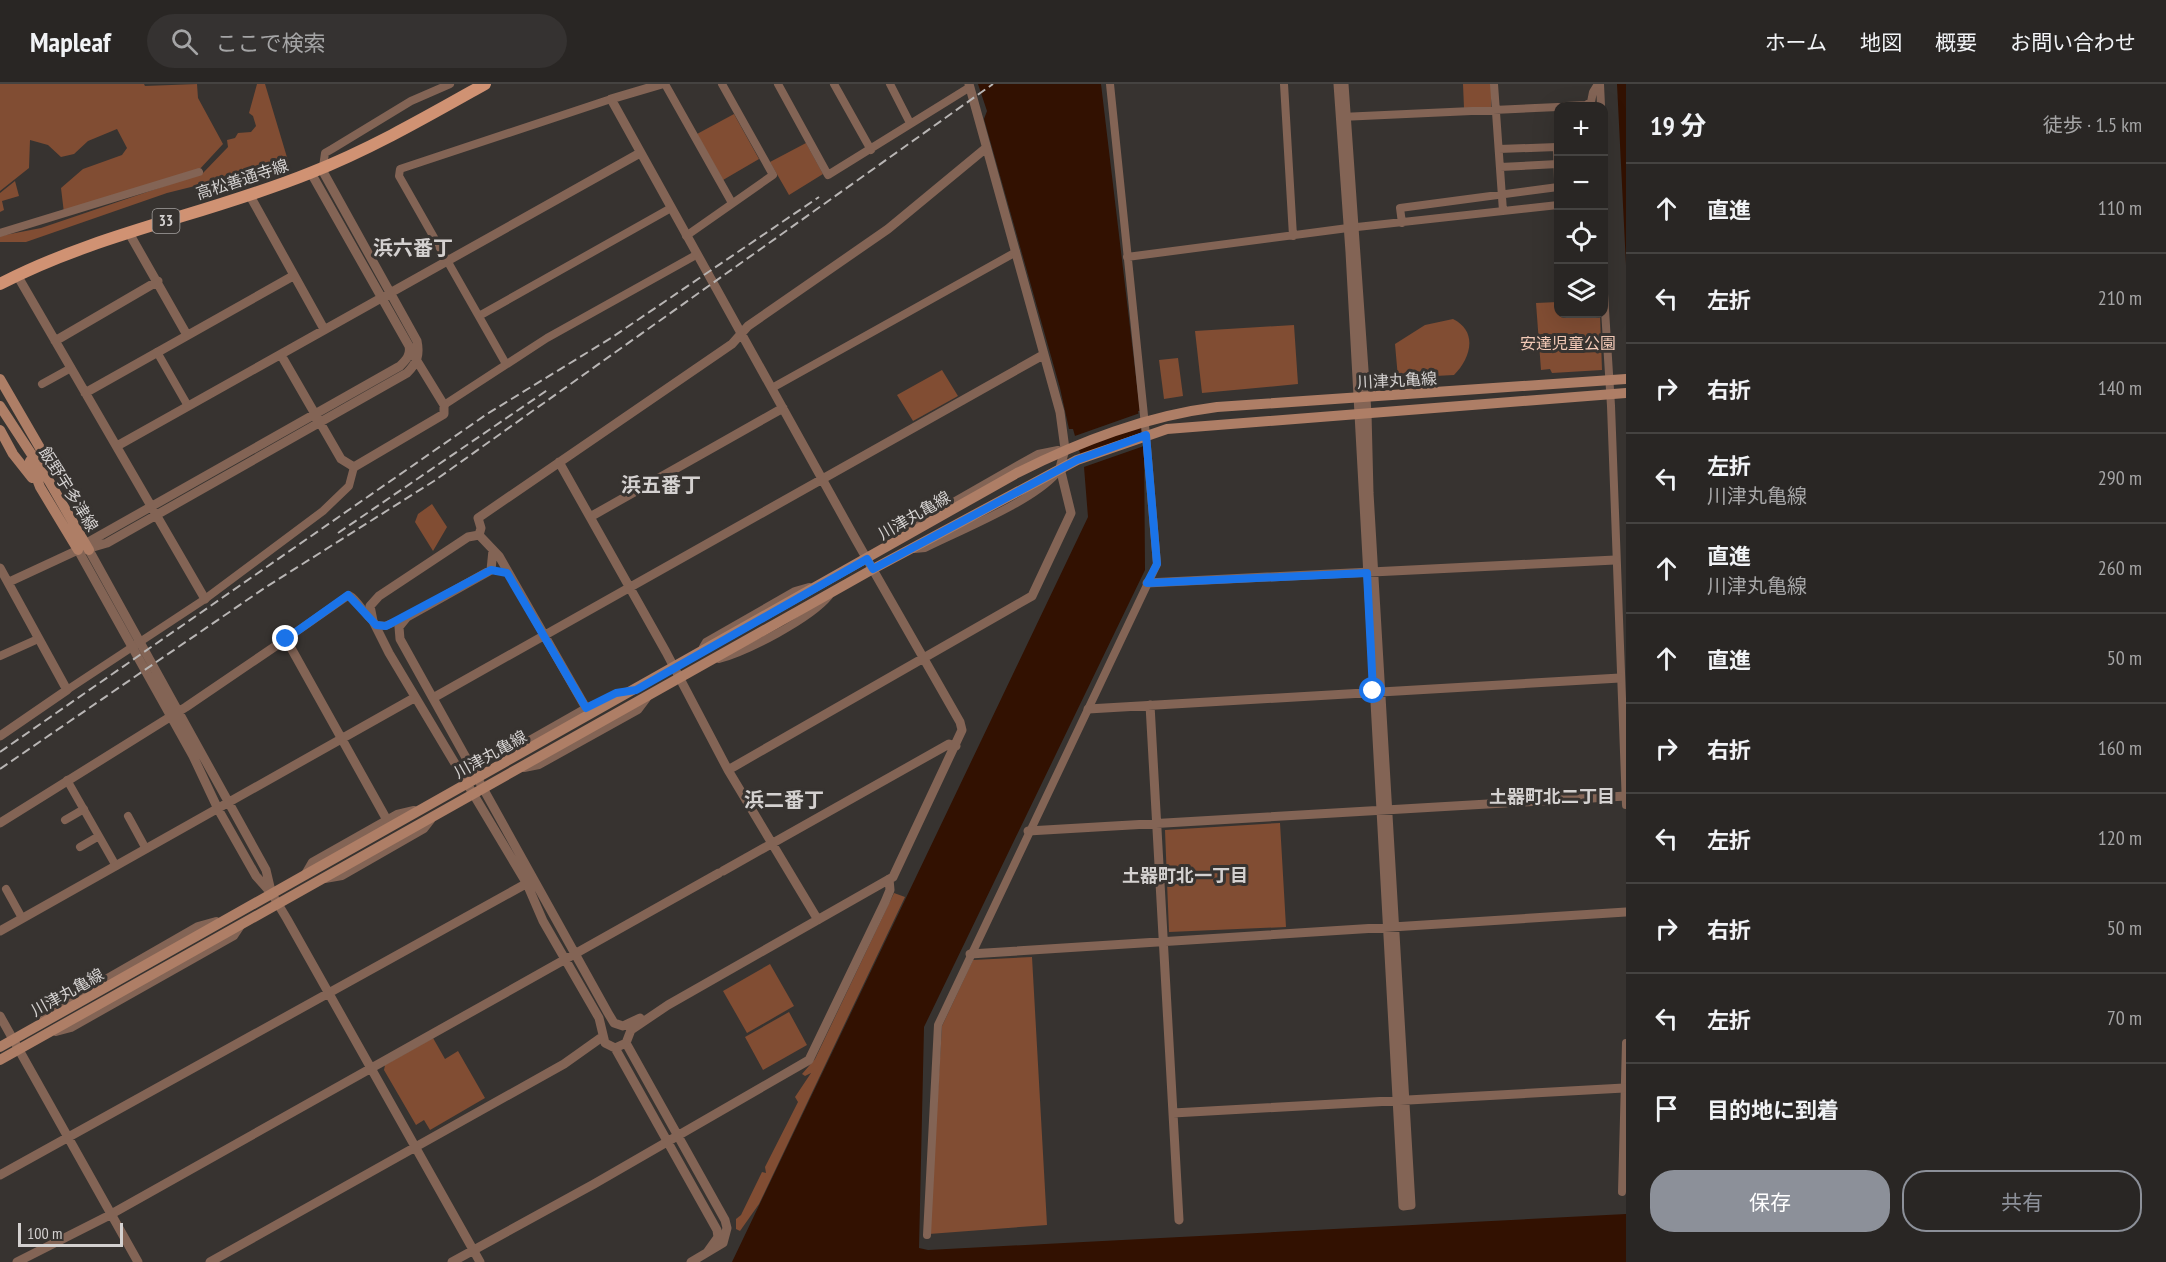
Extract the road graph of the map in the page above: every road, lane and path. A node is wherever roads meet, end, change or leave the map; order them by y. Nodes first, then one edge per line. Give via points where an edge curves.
1 (450, 84) edge
2 (664, 84) edge
3 (722, 84) edge
4 (778, 84) edge
5 (834, 84) edge
6 (890, 84) edge
7 (1110, 84) edge
8 (1284, 84) edge
9 (1338, 84) edge
10 (1344, 84) edge
11 (1494, 84) edge
12 (1599, 84) edge
13 (482, 85) edge
14 (970, 85) edge
15 (611, 99) junction
16 (1591, 102) edge
17 (1600, 102) edge
18 (1554, 107) edge
19 (1496, 110) junction
20 (1343, 116) junction
21 (910, 123) junction
22 (986, 148) junction
23 (871, 150) junction
24 (1499, 150) junction
25 (640, 153) junction
26 (1558, 156) edge
27 (1554, 165) edge
28 (1500, 166) junction
29 (318, 170) junction
30 (199, 172) dead end
31 (1554, 188) edge
32 (249, 194) junction
33 (1502, 195) junction
34 (1466, 200) junction
35 (732, 203) junction
36 (1554, 205) edge
37 (671, 208) junction
38 (1503, 211) junction
39 (1468, 215) junction
40 (1402, 223) junction
41 (1352, 228) junction
42 (0, 233) edge
43 (129, 233) junction
44 (686, 236) junction
45 (1293, 236) junction
46 (1016, 252) junction
47 (696, 255) junction
48 (1127, 257) junction
49 (446, 260) junction
50 (17, 275) junction
51 (293, 276) junction
52 (158, 281) junction
53 (0, 284) edge
54 (386, 295) junction
55 (479, 316) junction
56 (1605, 318) edge
57 (324, 329) junction
58 (741, 333) junction
59 (187, 335) junction
60 (55, 341) junction
61 (157, 352) junction
62 (281, 355) junction
63 (414, 355) junction
64 (1043, 355) junction
65 (506, 364) junction
66 (71, 368) junction
67 (0, 379) edge
68 (1624, 379) edge
69 (1609, 380) junction
70 (42, 384) dead end
71 (772, 388) junction
72 (85, 393) junction
73 (1624, 393) edge
74 (1610, 395) junction
75 (1361, 397) junction
76 (444, 405) junction
77 (0, 406) edge
78 (188, 406) junction
79 (783, 408) junction
80 (1363, 413) junction
81 (318, 419) junction
82 (1143, 422) junction
83 (0, 430) edge
84 (1144, 436) junction
85 (117, 446) junction
86 (1069, 447) junction
87 (559, 462) junction
88 (354, 467) junction
89 (1060, 468) junction
90 (823, 478) junction
91 (44, 484) junction
92 (153, 511) junction
93 (590, 517) junction
94 (479, 535) junction
95 (84, 548) junction
96 (493, 550) junction
97 (1615, 560) junction
98 (870, 564) junction
99 (0, 568) edge
100 (491, 570) junction
101 (507, 573) junction
102 (1371, 573) junction
103 (9, 582) junction
104 (1147, 583) junction
105 (831, 586) junction
106 (630, 588) junction
107 (205, 599) junction
108 (407, 617) junction
109 (374, 623) junction
110 (544, 636) junction
111 (38, 639) junction
112 (286, 639) junction
113 (136, 645) junction
114 (0, 656) edge
115 (923, 659) junction
116 (674, 668) junction
117 (1620, 678) junction
118 (679, 679) junction
119 (67, 690) junction
120 (636, 690) junction
121 (1377, 691) junction
122 (414, 698) junction
123 (433, 698) junction
124 (1150, 705) junction
125 (586, 708) junction
126 (1088, 709) junction
127 (174, 714) junction
128 (0, 736) edge
129 (343, 738) junction
130 (956, 746) junction
131 (507, 761) junction
132 (728, 770) junction
133 (477, 778) junction
134 (68, 780) junction
135 (466, 784) junction
136 (478, 792) junction
137 (1626, 796) edge
138 (229, 803) junction
139 (1626, 805) edge
140 (423, 808) junction
141 (84, 809) junction
142 (218, 809) junction
143 (1385, 810) junction
144 (128, 816) dead end
145 (65, 820) dead end
146 (387, 820) junction
147 (1158, 822) junction
148 (0, 823) edge
149 (1028, 831) junction
150 (99, 836) junction
151 (771, 844) junction
152 (80, 847) dead end
153 (146, 849) junction
154 (117, 866) junction
155 (304, 875) junction
156 (889, 879) junction
157 (529, 882) junction
158 (6, 889) dead end
159 (274, 898) junction
160 (1626, 912) edge
161 (22, 918) junction
162 (818, 920) junction
163 (1391, 928) junction
164 (0, 931) edge
165 (1163, 942) junction
166 (970, 954) junction
167 (570, 956) junction
168 (329, 992) junction
169 (0, 1016) edge
170 (623, 1031) junction
171 (12, 1040) junction
172 (607, 1040) junction
173 (1626, 1043) edge
174 (0, 1047) edge
175 (18, 1051) junction
176 (0, 1060) edge
177 (371, 1068) junction
178 (1624, 1088) junction
179 (1401, 1100) junction
180 (1173, 1113) junction
181 (676, 1137) junction
182 (66, 1139) junction
183 (668, 1142) junction
184 (416, 1146) junction
185 (0, 1174) edge
186 (1622, 1192) dead end
187 (110, 1214) junction
188 (725, 1220) junction
189 (1179, 1221) dead end
190 (715, 1226) junction
191 (927, 1235) dead end
192 (473, 1250) junction
193 (707, 1253) junction
194 (17, 1262) edge
195 (138, 1262) edge
196 (210, 1262) edge
197 (452, 1262) edge
198 (480, 1262) edge
199 (691, 1262) edge

1 - 29 street via 411,100 325,153
2 - 15 street
2 - 35 street
3 - 35 street via 773,175
4 - 23 street via 828,175
5 - 23 street
6 - 21 street
7 - 48 street
8 - 45 street
9 - 20 street
10 - 20 street
11 - 19 street
12 - 16 street
12 - 17 street
13 - 29 main road, 高松善通寺線 / 33 via 396,134
14 - 21 street
14 - 22 street
15 - 25 street
15 - 49 street via 400,169 399,176
18 - 19 street
19 - 20 street
19 - 24 street
20 - 41 street
21 - 23 street
22 - 46 street
22 - 58 street via 888,230
24 - 26 street via 1557,147
24 - 28 street
25 - 37 street
25 - 49 street
27 - 28 street
28 - 33 street
29 - 32 main road, 高松善通寺線 / 33
29 - 54 street
30 - 42 street
31 - 33 street
32 - 43 main road, 高松善通寺線 / 33
32 - 51 street
33 - 34 street
33 - 38 street
34 - 39 street
34 - 40 street via 1400,208
35 - 44 street
36 - 38 street
37 - 44 street
37 - 55 street
38 - 39 street
39 - 40 street
40 - 41 street
41 - 45 street
41 - 75 street
43 - 50 main road, 高松善通寺線 / 33
43 - 52 street
44 - 47 street
45 - 48 street
46 - 64 street
46 - 71 street
47 - 58 street
47 - 65 street
48 - 82 street
49 - 54 street
49 - 55 street
50 - 53 main road, 高松善通寺線 / 33
50 - 60 street
51 - 57 street
51 - 59 street
52 - 59 street
52 - 60 street
54 - 57 street
54 - 63 street via 417,341
55 - 65 street
56 - 69 street
57 - 62 street
58 - 71 street
58 - 87 street via 732,344
59 - 61 street
60 - 66 street
61 - 72 street
61 - 78 street
62 - 78 street
62 - 81 street
63 - 76 street
63 - 81 street
64 - 86 street
64 - 90 street
65 - 76 street
66 - 70 street
66 - 72 street
67 - 91 main road via 40,448
68 - 69 main road, 川津丸亀線
69 - 74 street
69 - 75 main road, 川津丸亀線
71 - 79 street
72 - 85 street
73 - 74 main road, 川津丸亀線
74 - 80 main road, 川津丸亀線
74 - 97 street
75 - 80 street
75 - 82 main road, 川津丸亀線 via 1181,411
76 - 88 street via 441,418
77 - 91 main road, 飯野宇多津線
78 - 85 street
79 - 90 street
79 - 93 street
80 - 84 main road, 川津丸亀線 via 1210,424
80 - 102 street
81 - 88 street via 343,462
81 - 92 street
82 - 84 street
82 - 86 main road, 川津丸亀線
83 - 91 main road via 13,453
84 - 89 main road, 川津丸亀線
84 - 104 street via 1157,564
85 - 92 street
86 - 89 street
86 - 98 main road, 川津丸亀線 via 899,541
87 - 93 street
87 - 94 street via 478,518
88 - 107 street via 347,490
89 - 98 main road, 川津丸亀線 via 907,550
89 - 115 street via 1071,513 1032,596
90 - 98 street
90 - 106 street
91 - 95 main road, 飯野宇多津線
92 - 95 street
92 - 107 street
93 - 106 street
94 - 96 street
94 - 109 street via 468,537 379,596 370,606
95 - 103 street
95 - 113 street
96 - 100 street
96 - 101 street
97 - 102 street
97 - 117 street
98 - 105 main road, 川津丸亀線
98 - 115 street
99 - 103 street
100 - 101 street
100 - 108 street
101 - 110 street
102 - 104 street
102 - 121 street
103 - 111 street
104 - 126 street
105 - 116 main road, 川津丸亀線
105 - 118 main road, 川津丸亀線
106 - 110 street
106 - 116 street
107 - 113 street
108 - 109 street via 386,626
108 - 123 street via 399,627 400,639
109 - 112 street via 348,595
109 - 122 street
110 - 123 street
110 - 125 street
111 - 114 street
111 - 119 street
112 - 127 street
112 - 129 street
113 - 119 street
113 - 127 street
115 - 130 street via 960,722 961,736
115 - 132 street
116 - 118 street
116 - 120 main road, 川津丸亀線
117 - 121 street
117 - 137 street
118 - 132 street
118 - 136 main road, 川津丸亀線
119 - 128 street
120 - 125 street via 616,693
120 - 131 main road, 川津丸亀線
121 - 124 street
121 - 143 street
122 - 129 street
122 - 135 street
123 - 133 street
124 - 126 street
124 - 147 street
125 - 131 street via 512,750
126 - 149 street
127 - 134 street
127 - 138 street
127 - 142 street
129 - 138 street
129 - 146 street
130 - 151 street via 949,744
130 - 156 street via 895,874
131 - 133 main road, 川津丸亀線
132 - 151 street
133 - 135 main road, 川津丸亀線
133 - 136 street
134 - 141 street
134 - 148 street
135 - 136 street
135 - 140 main road, 川津丸亀線
136 - 157 street
136 - 159 main road, 川津丸亀線 via 318,881
137 - 139 street
137 - 143 street
138 - 142 street
138 - 159 street via 266,870
140 - 146 street
140 - 155 main road, 川津丸亀線
141 - 145 street
141 - 150 street
142 - 153 street
142 - 159 street via 256,876
143 - 147 street
143 - 163 street
144 - 153 street
146 - 155 street via 312,862
147 - 149 street
147 - 165 street
149 - 166 street
150 - 152 street
150 - 154 street
151 - 162 street
151 - 167 street
153 - 154 street
154 - 161 street
155 - 159 main road, 川津丸亀線
156 - 162 street
156 - 181 street via 885,902 811,1058
157 - 167 street
157 - 168 street
158 - 161 street
159 - 168 street
159 - 171 main road, 川津丸亀線 via 230,917
159 - 175 main road, 川津丸亀線 via 245,921
160 - 163 street
161 - 164 street
162 - 170 street
163 - 165 street
163 - 179 street
165 - 166 street
165 - 180 street
166 - 191 street via 938,1025
167 - 170 street
167 - 172 street
167 - 177 street
168 - 177 street
168 - 182 street
169 - 171 street
170 - 172 street
170 - 172 street
170 - 181 street
171 - 174 main road, 川津丸亀線
171 - 175 street
172 - 183 street
172 - 184 street
173 - 178 street
175 - 176 main road, 川津丸亀線
175 - 182 street
177 - 184 street
177 - 187 street
178 - 179 street
178 - 186 street
179 - 179 street via 1411,1205 1403,1206
179 - 180 street
180 - 189 street
181 - 183 street
181 - 188 street
182 - 185 street
182 - 187 street
183 - 190 street
183 - 192 street
184 - 192 street
184 - 196 street
187 - 194 street
187 - 195 street
188 - 190 street
188 - 193 street via 723,1243
190 - 193 street via 718,1237
192 - 197 street
192 - 198 street
193 - 199 street

